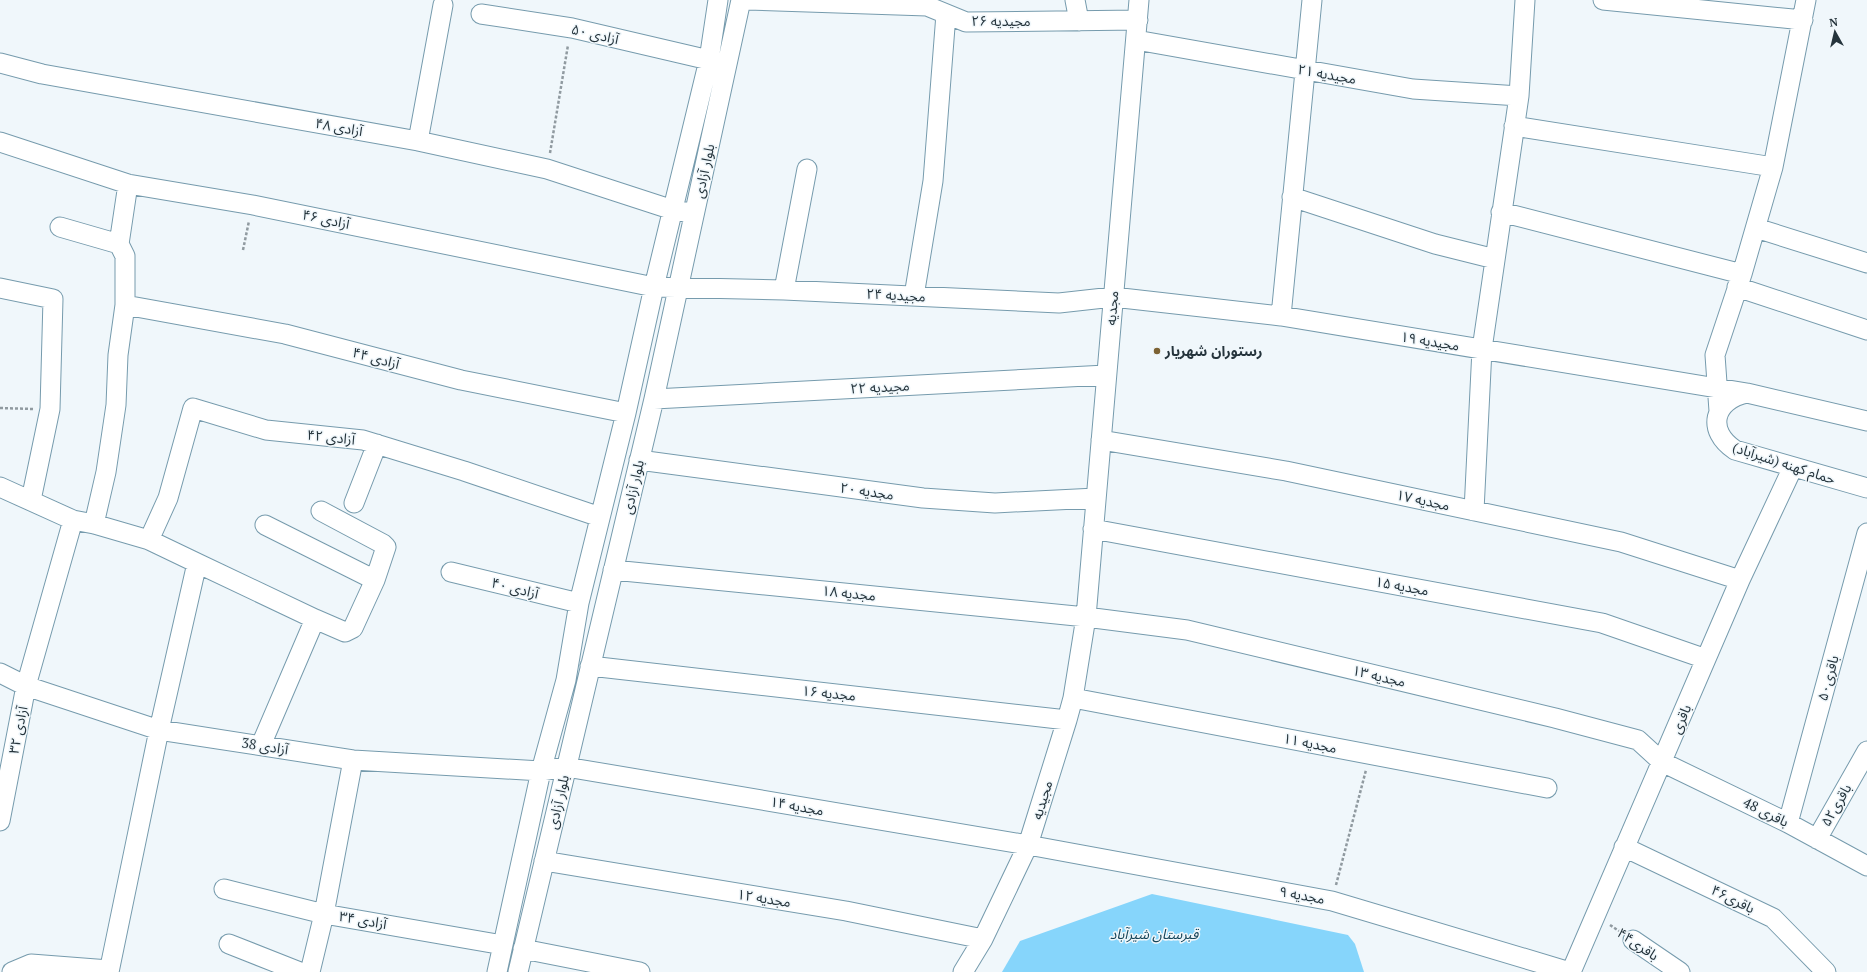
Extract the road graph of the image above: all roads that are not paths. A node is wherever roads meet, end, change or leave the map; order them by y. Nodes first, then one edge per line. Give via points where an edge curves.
1 (718, 0) edge
2 (741, 0) edge
3 (747, 0) edge
4 (1075, 0) edge
5 (1139, 0) edge
6 (1312, 0) edge
7 (1525, 0) edge
8 (1603, 0) edge
9 (1806, 0) edge
10 (927, 3) edge
11 (443, 5) dead end
12 (481, 14) dead end
13 (946, 14) junction
14 (1138, 20) junction
15 (1803, 20) junction
16 (1079, 21) junction
17 (1136, 40) junction
18 (709, 60) junction
19 (0, 63) edge
20 (1304, 70) junction
21 (1519, 96) junction
22 (1514, 126) junction
23 (418, 141) junction
24 (0, 142) edge
25 (1773, 167) junction
26 (807, 169) dead end
27 (128, 184) junction
28 (1292, 197) junction
29 (673, 210) junction
30 (1501, 212) junction
31 (695, 214) junction
32 (60, 227) dead end
33 (1756, 228) junction
34 (118, 244) junction
35 (1495, 258) junction
36 (1867, 262) edge
37 (1740, 281) junction
38 (654, 287) junction
39 (0, 288) edge
40 (679, 288) junction
41 (784, 290) junction
42 (914, 296) junction
43 (1113, 297) junction
44 (125, 305) junction
45 (1282, 316) junction
46 (1867, 330) edge
47 (1482, 349) junction
48 (1106, 375) junction
49 (1717, 388) junction
50 (1746, 393) junction
51 (654, 399) junction
52 (1719, 411) junction
53 (626, 413) junction
54 (1867, 421) edge
55 (1101, 440) junction
56 (378, 444) junction
57 (639, 460) junction
58 (1793, 467) junction
59 (0, 487) edge
60 (1867, 488) edge
61 (1096, 498) junction
62 (31, 500) junction
63 (354, 503) dead end
64 (321, 511) dead end
65 (1474, 511) junction
66 (600, 517) junction
67 (73, 520) junction
68 (94, 524) junction
69 (265, 526) dead end
70 (1093, 529) junction
71 (1867, 533) edge
72 (149, 540) junction
73 (197, 563) junction
74 (613, 570) junction
75 (451, 572) dead end
76 (375, 580) junction
77 (1740, 580) junction
78 (579, 603) junction
79 (1086, 617) junction
80 (315, 619) junction
81 (575, 629) junction
82 (598, 634) junction
83 (1706, 659) junction
84 (590, 666) junction
85 (0, 673) edge
86 (26, 686) junction
87 (1073, 698) junction
88 (1067, 720) junction
89 (159, 730) junction
90 (261, 745) junction
91 (1867, 751) edge
92 (353, 760) junction
93 (1662, 762) junction
94 (566, 767) junction
95 (541, 771) junction
96 (1547, 788) dead end
97 (0, 821) edge
98 (1788, 823) junction
99 (1817, 839) junction
100 (1028, 845) junction
101 (1624, 847) junction
102 (544, 861) junction
103 (1867, 866) edge
104 (224, 890) dead end
105 (324, 914) junction
106 (982, 939) junction
107 (1633, 940) road end
108 (229, 944) dead end
109 (503, 945) junction
110 (523, 949) junction
111 (109, 971) edge
112 (12, 972) edge
113 (300, 972) edge
114 (310, 972) edge
115 (497, 972) edge
116 (518, 972) edge
117 (640, 972) edge
118 (963, 972) edge
119 (1570, 972) edge
120 (1680, 972) edge
121 (1826, 972) edge

1 - 18 street, بلوار آزادی
2 - 31 street, بلوار آزادی
3 - 10 street, مجیدیه ۲۶
4 - 16 street
5 - 14 street, مجدیه
6 - 20 street
7 - 21 street
8 - 15 street
9 - 15 street, حمام کهنه (شیرآباد)
10 - 13 street, مجیدیه ۲۶
11 - 23 street
12 - 18 street, آزادی ۵۰ via 572,28
13 - 16 street, مجیدیه ۲۶ via 966,22
13 - 42 street via 933,181
14 - 16 street, مجیدیه ۲۶
14 - 17 street, مجدیه
15 - 25 street, حمام کهنه (شیرآباد)
17 - 20 street, مجیدیه ۲۱
17 - 43 street, مجدیه
18 - 29 street, بلوار آزادی
19 - 23 street, آزادی ۴۸ via 42,74
20 - 21 street, مجیدیه ۲۱ via 1413,89
20 - 28 street
21 - 22 street
22 - 25 street
22 - 30 street
23 - 29 street, آزادی ۴۸ via 547,169
24 - 27 street, آزادی ۴۶
25 - 33 street, حمام کهنه (شیرآباد)
26 - 41 street
27 - 34 street
27 - 38 street, آزادی ۴۶ via 253,205
28 - 35 street via 1435,244
28 - 45 street
29 - 31 street, آزادی ۴۸
29 - 38 street, بلوار آزادی
30 - 35 street
30 - 37 street
31 - 40 street, بلوار آزادی
32 - 34 street
33 - 36 street
33 - 37 street, حمام کهنه (شیرآباد)
34 - 44 street via 125,256
35 - 47 street
37 - 46 street
37 - 49 street, حمام کهنه (شیرآباد) via 1715,355
38 - 40 street, آزادی ۴۶
38 - 53 street, بلوار آزادی
39 - 62 street via 53,299 50,409
40 - 41 street, مجیدیه ۲۴
40 - 51 street, بلوار آزادی
41 - 42 street, مجیدیه ۲۴
42 - 43 street, مجیدیه ۲۴ via 1058,303
43 - 45 street, مجیدیه ۱۹
43 - 48 street, مجدیه
44 - 53 street, آزادی ۴۴ via 285,334 461,380
44 - 68 street via 118,355 116,405 106,472
45 - 47 street, مجیدیه ۱۹
47 - 49 street, مجیدیه ۱۹
47 - 65 street
48 - 51 street, مجیدیه ۲۲
48 - 55 street, مجدیه
49 - 50 street, مجیدیه ۱۹
49 - 52 street, حمام کهنه (شیرآباد)
50 - 52 street via 1725,402
50 - 54 street
51 - 57 street, بلوار آزادی
52 - 58 street, حمام کهنه (شیرآباد) via 1716,423 1718,434 1725,444 1735,450
53 - 66 street, بلوار آزادی
55 - 61 street, مجدیه
55 - 65 street, مجدیه ۱۷ via 1286,471
56 - 63 street
56 - 66 street, آزادی ۴۲
56 - 72 street, آزادی ۴۲ via 363,440 266,430 193,408 168,498
57 - 61 street, مجدیه ۲۰ via 923,498 995,503
57 - 74 street, بلوار آزادی
58 - 60 street, حمام کهنه (شیرآباد)
58 - 77 street, باقری
59 - 62 street
61 - 70 street, مجدیه
62 - 67 street
64 - 76 street via 383,544 386,548
65 - 77 street, مجدیه ۱۷ via 1621,542
66 - 78 street, بلوار آزادی
67 - 68 street
67 - 86 street, آزادی ۳۲
68 - 72 street
69 - 76 street
70 - 79 street, مجدیه
70 - 83 street, مجدیه ۱۵ via 1602,623
71 - 98 street, باقری۵۰
72 - 73 street
73 - 80 street
73 - 89 street
74 - 79 street, مجدیه ۱۸
74 - 82 street, بلوار آزادی
75 - 78 street, آزادی ۴۰
76 - 80 street via 350,631 345,632
77 - 83 street, باقری
78 - 81 street, بلوار آزادی
79 - 87 street, مجیدیه
79 - 93 street, مجدیه ۱۳ via 1187,630 1555,718 1638,740
80 - 90 street
81 - 82 street
81 - 95 street, بلوار آزادی via 566,680
82 - 84 street, بلوار آزادی
83 - 93 street, باقری
84 - 88 street, مجدیه ۱۶
84 - 94 street, بلوار آزادی
85 - 86 street, آزادی 38
86 - 89 street, آزادی 38
86 - 97 street, آزادی ۳۲
87 - 88 street, مجیدیه
87 - 96 street, مجدیه ۱۱
88 - 100 street, مجیدیه
89 - 90 street, آزادی 38
89 - 111 street
90 - 92 street, آزادی 38
91 - 99 street, باقری۵۲
92 - 95 street, آزادی 38
92 - 105 street
93 - 98 street, باقری 48
93 - 101 street, باقری
94 - 95 street, مجدیه ۱۴
94 - 100 street, مجدیه ۱۴
94 - 102 street, بلوار آزادی
95 - 109 street, بلوار آزادی
98 - 99 street, باقری 48
99 - 103 street, باقری 48
100 - 106 street, مجیدیه
100 - 119 street, مجدیه ۹ via 1332,901
101 - 119 street, باقری
101 - 121 street, باقری۴۶ via 1773,918
102 - 106 street, مجدیه ۱۲ via 846,911
102 - 110 street, بلوار آزادی
104 - 105 street, آزادی ۳۴
105 - 109 street, آزادی ۳۴
105 - 114 street
106 - 118 street, مجیدیه
107 - 120 street, باقری۴۴
108 - 113 street
109 - 115 street, بلوار آزادی
110 - 116 street, بلوار آزادی
110 - 117 street
111 - 112 street via 31,964

